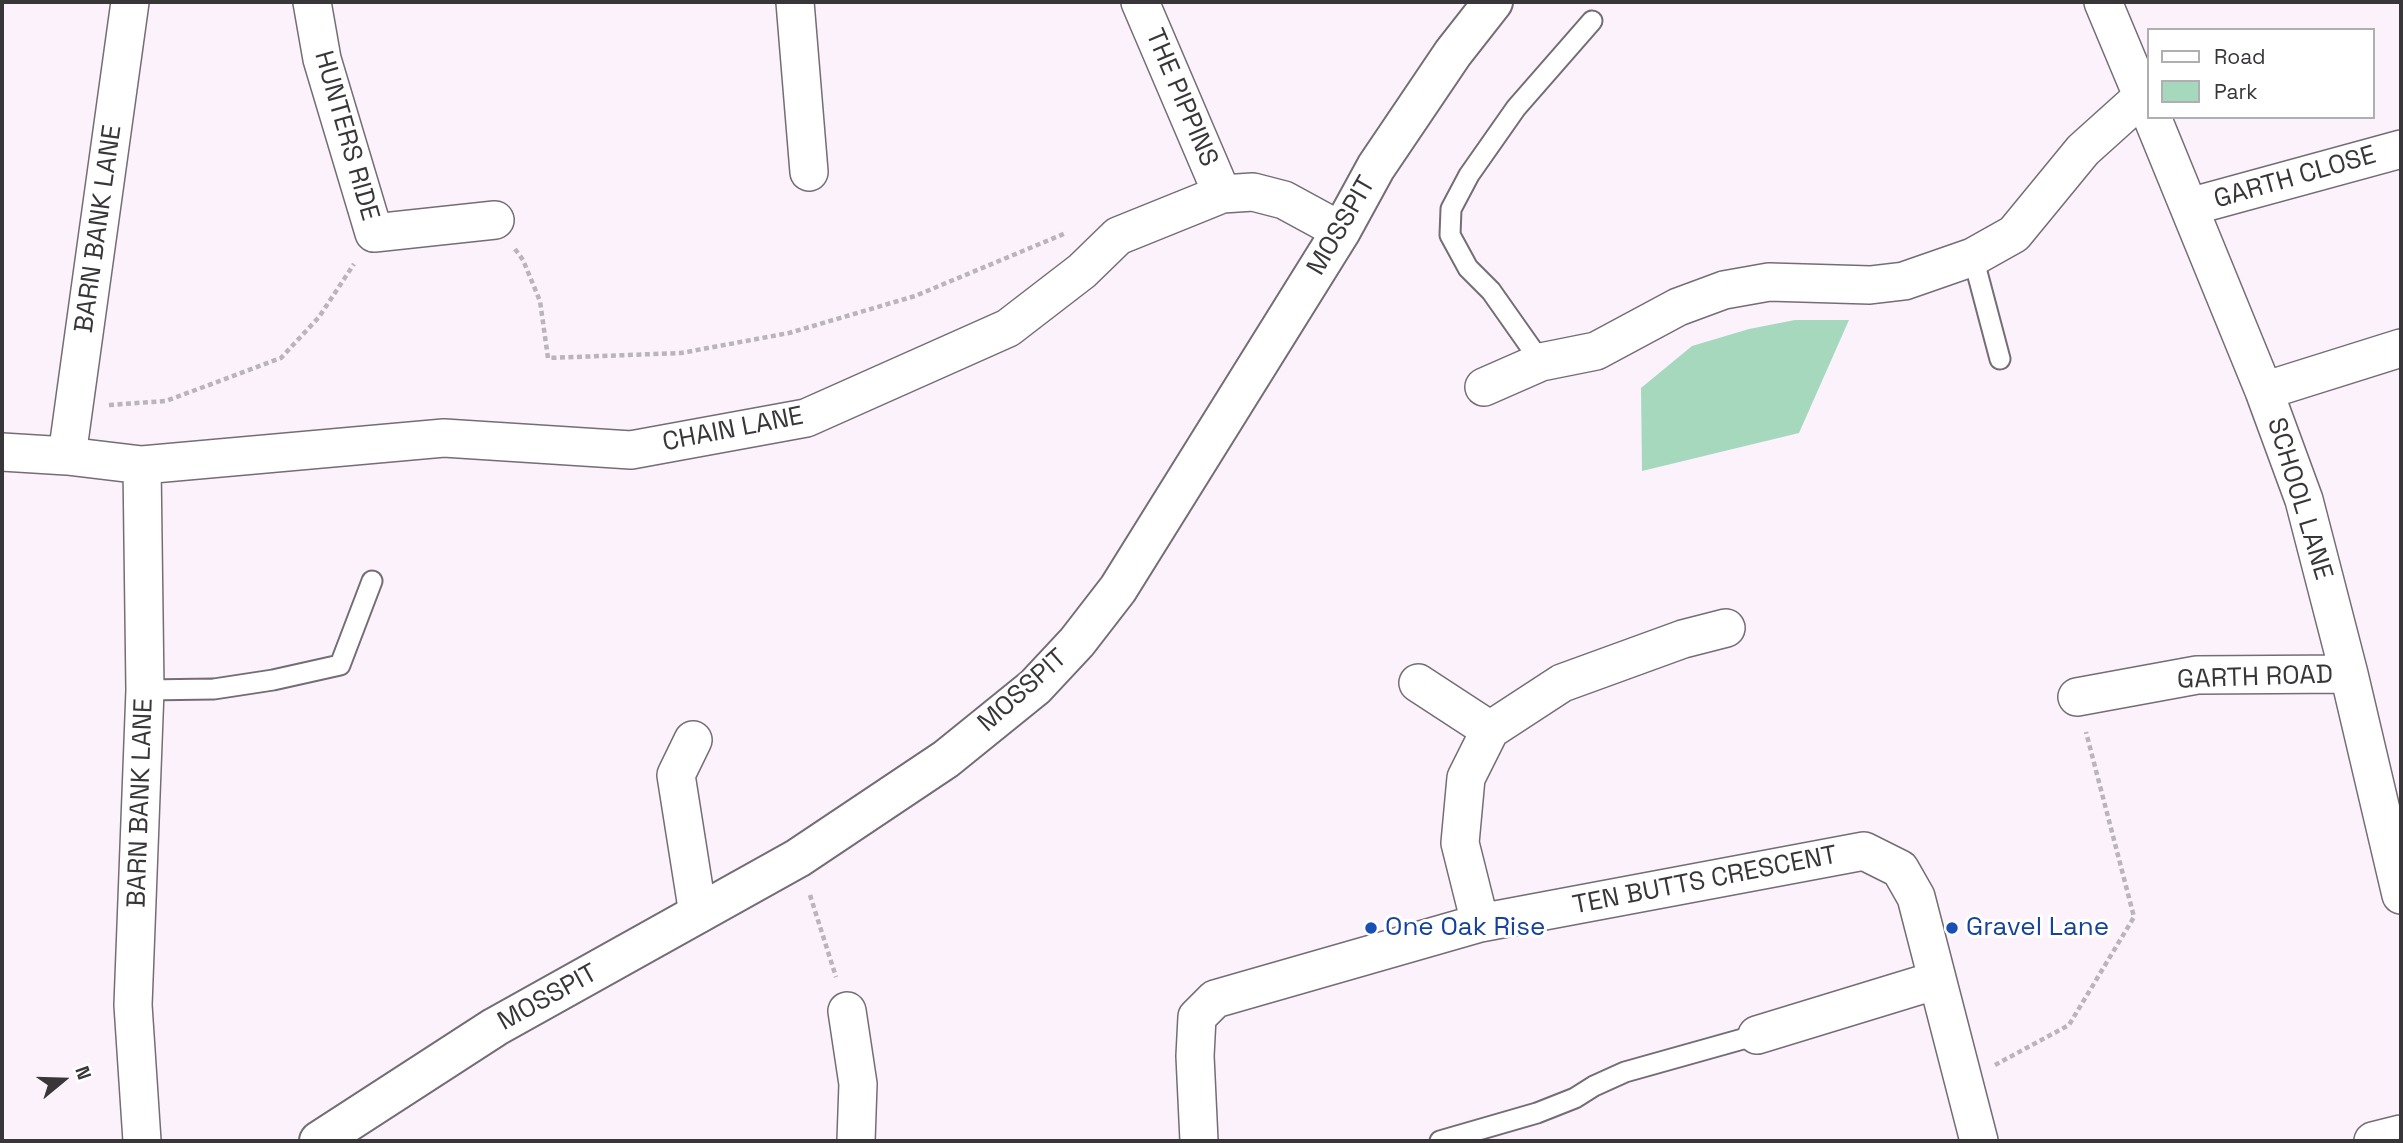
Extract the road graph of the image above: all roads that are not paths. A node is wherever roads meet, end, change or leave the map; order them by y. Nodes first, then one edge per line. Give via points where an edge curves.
1 (130, 2) edge
2 (312, 2) edge
3 (795, 2) edge
4 (1140, 2) edge
5 (1493, 2) edge
6 (2103, 2) edge
7 (1592, 20) dead end
8 (2148, 108) edge
9 (2153, 119) edge
10 (2401, 149) edge
11 (809, 172) dead end
12 (1222, 194) junction
13 (2189, 207) junction
14 (495, 220) road end
15 (1341, 231) junction
16 (1973, 257) junction
17 (2401, 348) edge
18 (2000, 359) dead end
19 (1541, 362) junction
20 (1484, 387) dead end
21 (2264, 391) junction
22 (2, 452) edge
23 (67, 456) junction
24 (142, 465) junction
25 (372, 581) dead end
26 (1727, 628) dead end
27 (2349, 674) junction
28 (1419, 682) dead end
29 (145, 690) junction
30 (2077, 698) road end
31 (1490, 730) junction
32 (693, 740) dead end
33 (2401, 895) edge
34 (698, 914) junction
35 (1480, 923) junction
36 (1937, 980) junction
37 (847, 1011) road end
38 (1757, 1035) joint
39 (2401, 1134) edge
40 (138, 1139) edge
41 (319, 1141) edge
42 (856, 1141) edge
43 (1199, 1141) edge
44 (1440, 1141) edge
45 (1979, 1141) edge
46 (2372, 1141) edge

1 - 23 street, BARN BANK LANE
2 - 14 street, HUNTERS RIDE via 322,59 374,233
3 - 11 street
4 - 12 street, THE PIPPINS
5 - 15 highway, MOSSPIT via 1425,93
6 - 8 street, SCHOOL LANE
7 - 19 lane via 1516,108 1451,209 1450,235 1468,268 1491,291
8 - 16 street via 2083,150 2014,234
9 - 13 street, SCHOOL LANE
10 - 13 street, GARTH CLOSE
12 - 15 street, CHAIN LANE via 1253,192 1284,200
12 - 24 street, CHAIN LANE via 1118,236 1082,271 1007,328 806,418 631,450 444,438
13 - 21 street, SCHOOL LANE
15 - 34 highway, MOSSPIT via 1118,589 1035,687 946,759 798,858
16 - 18 lane
16 - 19 street via 1903,281 1870,285 1769,282 1724,290 1678,307 1597,351
17 - 21 street
19 - 20 street
21 - 27 street, SCHOOL LANE via 2304,500
22 - 23 street, CHAIN LANE
23 - 24 street, CHAIN LANE
24 - 29 street, BARN BANK LANE
25 - 29 lane via 341,665 214,689
26 - 31 street via 1562,683
27 - 30 street, GARTH ROAD via 2197,675
27 - 33 street, SCHOOL LANE
28 - 31 street
29 - 40 street, BARN BANK LANE via 133,1005
31 - 35 street via 1466,778 1460,844
32 - 34 street via 676,775
34 - 41 highway, MOSSPIT via 495,1027
35 - 36 street, TEN BUTTS CRESCENT via 1864,851 1900,869 1916,897
35 - 43 street, TEN BUTTS CRESCENT via 1215,999 1197,1017
36 - 38 street
36 - 45 street, TEN BUTTS CRESCENT
37 - 42 street via 858,1084
38 - 44 lane via 1625,1072 1537,1114
39 - 46 street

